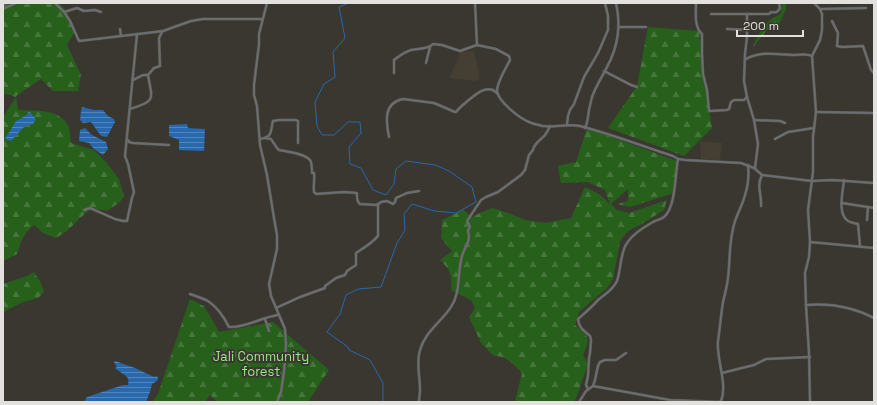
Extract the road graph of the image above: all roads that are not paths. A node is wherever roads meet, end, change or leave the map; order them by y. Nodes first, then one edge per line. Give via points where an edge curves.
1 (16, 3) edge
2 (55, 3) edge
3 (266, 3) edge
4 (475, 3) edge
5 (605, 3) edge
6 (616, 3) edge
7 (696, 3) edge
8 (779, 3) edge
9 (814, 3) edge
10 (866, 8) dead end
11 (3, 9) edge
12 (820, 9) junction
13 (64, 12) junction
14 (101, 12) dead end
15 (710, 14) dead end
16 (747, 14) junction
17 (262, 19) junction
18 (832, 21) dead end
19 (618, 27) junction
20 (646, 27) dead end
21 (120, 29) dead end
22 (727, 29) dead end
23 (747, 30) junction
24 (163, 31) junction
25 (137, 34) junction
26 (121, 36) junction
27 (476, 45) junction
28 (430, 47) junction
29 (812, 56) junction
30 (746, 59) junction
31 (426, 63) dead end
32 (604, 71) junction
33 (394, 73) dead end
34 (874, 73) edge
35 (148, 75) junction
36 (133, 80) junction
37 (637, 87) dead end
38 (499, 95) junction
39 (747, 97) junction
40 (130, 109) junction
41 (816, 112) junction
42 (874, 113) edge
43 (754, 120) junction
44 (785, 122) dead end
45 (567, 125) junction
46 (550, 126) junction
47 (585, 128) junction
48 (814, 128) junction
49 (389, 137) dead end
50 (260, 138) junction
51 (265, 138) junction
52 (127, 139) junction
53 (775, 139) dead end
54 (298, 143) dead end
55 (169, 145) dead end
56 (678, 159) junction
57 (748, 165) junction
58 (754, 168) junction
59 (762, 175) junction
60 (844, 180) junction
61 (812, 181) junction
62 (874, 183) edge
63 (419, 191) dead end
64 (842, 203) junction
65 (378, 204) junction
66 (761, 206) dead end
67 (868, 207) junction
68 (874, 208) edge
69 (84, 210) dead end
70 (867, 220) dead end
71 (810, 242) junction
72 (860, 246) junction
73 (874, 248) edge
74 (190, 294) dead end
75 (806, 305) junction
76 (276, 308) junction
77 (278, 315) junction
78 (264, 318) junction
79 (874, 318) edge
80 (269, 331) dead end
81 (626, 353) dead end
82 (810, 357) junction
83 (722, 373) junction
84 (593, 386) junction
85 (588, 389) junction
86 (722, 399) junction
87 (672, 401) edge
88 (277, 402) edge
89 (419, 402) edge
90 (579, 402) edge
91 (723, 402) edge
92 (810, 402) edge

1 - 11 street
2 - 13 street
3 - 17 street
4 - 27 street
5 - 45 street via 608,30 584,77 570,110
6 - 19 street via 619,14
7 - 39 street via 697,26 702,34 703,74 708,90 709,111 727,110 734,100 744,100
8 - 16 street via 780,8 776,13
9 - 12 street
10 - 12 street
12 - 29 street via 821,35
13 - 14 street via 77,8
13 - 26 street via 79,41
15 - 16 street
16 - 23 street
17 - 24 street via 203,19
17 - 50 street via 254,85
18 - 34 street via 838,33 837,46 862,46
19 - 20 street
19 - 32 street via 616,47
21 - 26 street
22 - 23 street
23 - 30 street
24 - 25 street
24 - 35 street via 159,38 160,66
25 - 26 street
25 - 36 street
27 - 28 street via 460,51 437,44
27 - 38 street via 509,56 510,60 498,83
28 - 31 street
28 - 33 street via 402,54 394,60
29 - 30 street via 768,53
29 - 41 street
30 - 39 street via 744,81
32 - 37 street
32 - 47 street via 592,97
35 - 36 street
35 - 40 street via 152,98 149,102
36 - 40 street
38 - 46 street via 505,104 528,122
38 - 49 street via 493,90 483,90 456,112 434,103 398,100 388,111
39 - 43 street
40 - 52 street
41 - 42 street
41 - 48 street
43 - 44 street
43 - 58 street via 758,144
45 - 46 street
45 - 47 street
46 - 89 street via 533,148 522,175 498,192 481,200 467,221 470,226 470,238 462,255 455,299 420,350
47 - 56 street
48 - 53 street via 788,132
48 - 61 street
50 - 51 street
50 - 76 street via 277,236 277,249 269,284
51 - 54 street via 271,133 273,122 296,120
51 - 65 street via 271,139 280,150 303,155 310,160 315,175 313,188 316,194 357,192 358,203
52 - 55 street via 133,144
52 - 69 street via 125,156 134,192 127,221 114,219 90,208
56 - 57 street
56 - 85 street via 674,192 665,216 632,236 625,246 612,289 578,319 591,340 586,385
57 - 58 street
57 - 83 street via 747,189 734,222 726,294 723,301 718,342
58 - 59 street
59 - 61 street
59 - 66 street via 759,188
60 - 61 street
60 - 62 street
60 - 64 street
61 - 71 street via 808,210
63 - 65 street via 396,198 393,204 387,201
64 - 67 street
64 - 72 street via 844,216 848,221 858,224
65 - 76 street via 378,236 356,253 356,265 325,288
67 - 68 street
67 - 70 street
71 - 72 street
71 - 75 street via 805,271
72 - 73 street
74 - 78 street via 213,305 229,326 240,326
75 - 79 street via 848,308
75 - 82 street
76 - 77 street
77 - 78 street
77 - 88 street via 284,329 286,344 281,392
78 - 80 street
81 - 84 street via 616,360 600,362
82 - 83 street via 766,359 754,365
82 - 92 street
83 - 86 street
84 - 85 street
84 - 87 street
85 - 90 street
86 - 87 street via 719,402
86 - 91 street

